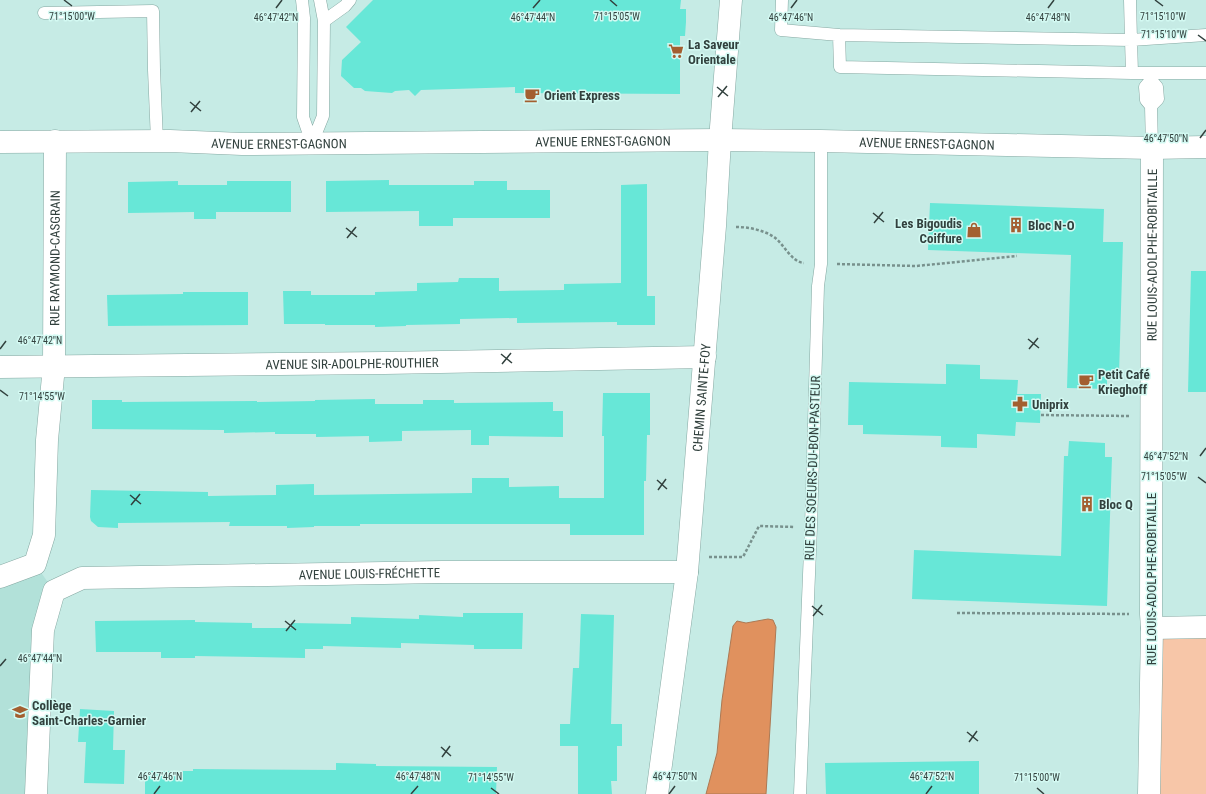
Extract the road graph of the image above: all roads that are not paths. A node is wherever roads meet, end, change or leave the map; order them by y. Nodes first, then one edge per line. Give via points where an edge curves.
1 (302, 0) edge
2 (320, 0) edge
3 (350, 0) edge
4 (731, 0) edge
5 (782, 0) edge
6 (1130, 0) edge
7 (44, 13) dead end
8 (324, 21) junction
9 (839, 35) junction
10 (1206, 35) edge
11 (1131, 40) junction
12 (1132, 73) junction
13 (1206, 73) edge
14 (1151, 76) junction
15 (720, 140) junction
16 (157, 141) junction
17 (820, 141) junction
18 (0, 142) edge
19 (55, 142) junction
20 (312, 143) junction
21 (1206, 147) edge
22 (1152, 148) junction
23 (705, 357) junction
24 (54, 366) junction
25 (0, 367) edge
26 (687, 572) junction
27 (0, 577) edge
28 (1151, 621) junction
29 (1206, 627) edge
30 (36, 794) edge
31 (657, 794) edge
32 (800, 794) edge
33 (1149, 794) edge

1 - 20 lane via 303,117
2 - 8 lane
3 - 8 lane
4 - 15 street, CHEMIN SAINTE-FOY
5 - 9 lane via 781,30
6 - 11 lane
7 - 16 lane via 153,11
8 - 20 lane via 323,116
9 - 11 lane
9 - 12 lane via 840,67
10 - 11 lane
11 - 12 lane
12 - 14 lane
13 - 14 lane
14 - 22 lane via 1157,87 1158,99 1150,106
15 - 17 street, AVENUE ERNEST-GAGNON
15 - 20 street, AVENUE ERNEST-GAGNON
15 - 23 street, CHEMIN SAINTE-FOY
16 - 19 street, AVENUE ERNEST-GAGNON
16 - 20 street, AVENUE ERNEST-GAGNON
17 - 22 street, AVENUE ERNEST-GAGNON
17 - 32 lane, RUE DES SOEURS-DU-BON-PASTEUR via 821,264
18 - 19 street, AVENUE ERNEST-GAGNON
19 - 24 street, RUE RAYMOND-CASGRAIN
21 - 22 street, AVENUE ERNEST-GAGNON
22 - 28 street, RUE LOUIS-ADOLPHE-ROBITAILLE
23 - 24 street, AVENUE SIR-ADOLPHE-ROUTHIER via 503,362
23 - 26 street, CHEMIN SAINTE-FOY
24 - 25 street, AVENUE SIR-ADOLPHE-ROUTHIER
24 - 27 street, RUE RAYMOND-CASGRAIN via 47,440 44,535 35,564
26 - 30 street, AVENUE LOUIS-FRÉCHETTE via 442,572 82,578 54,591 43,630
26 - 31 street, CHEMIN SAINTE-FOY
28 - 29 street
28 - 33 street, RUE LOUIS-ADOLPHE-ROBITAILLE

